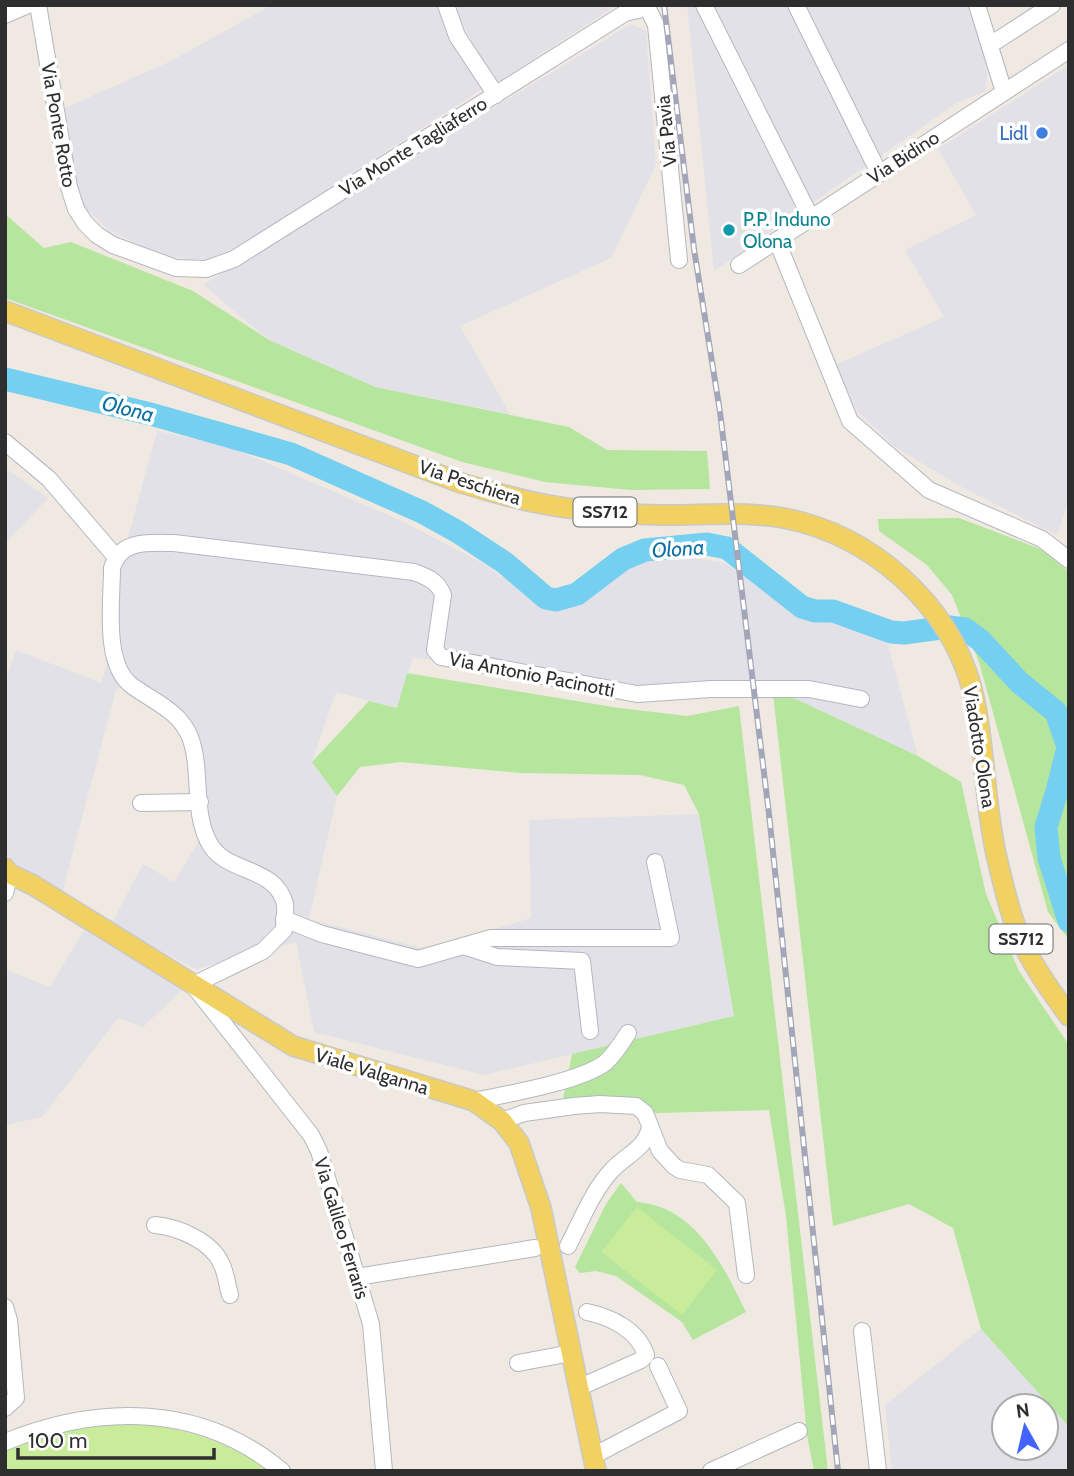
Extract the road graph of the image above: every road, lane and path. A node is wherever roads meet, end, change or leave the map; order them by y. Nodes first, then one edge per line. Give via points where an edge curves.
1 (28, 5) edge
2 (38, 5) edge
3 (446, 5) edge
4 (704, 5) edge
5 (796, 5) edge
6 (977, 5) edge
7 (1052, 5) edge
8 (646, 7) edge
9 (5, 15) edge
10 (990, 45) junction
11 (1069, 50) edge
12 (1004, 92) junction
13 (496, 95) junction
14 (879, 173) junction
15 (811, 218) junction
16 (778, 241) junction
17 (680, 260) dead end
18 (739, 265) dead end
19 (176, 268) joint
20 (5, 311) edge
21 (5, 442) edge
22 (115, 556) junction
23 (1069, 560) edge
24 (931, 609) joint
25 (861, 699) dead end
26 (200, 802) junction
27 (141, 803) dead end
28 (655, 862) dead end
29 (7, 878) edge
30 (284, 919) junction
31 (463, 946) junction
32 (193, 985) junction
33 (1069, 1016) edge
34 (590, 1031) dead end
35 (628, 1033) dead end
36 (474, 1101) junction
37 (502, 1121) junction
38 (650, 1124) junction
39 (155, 1225) dead end
40 (568, 1246) dead end
41 (535, 1248) dead end
42 (746, 1275) dead end
43 (357, 1277) junction
44 (230, 1296) dead end
45 (5, 1307) edge
46 (587, 1312) dead end
47 (862, 1331) dead end
48 (571, 1353) junction
49 (518, 1363) dead end
50 (658, 1366) dead end
51 (578, 1388) junction
52 (6, 1404) edge
53 (799, 1430) dead end
54 (5, 1442) edge
55 (594, 1463) edge
56 (282, 1471) edge
57 (384, 1471) edge
58 (712, 1471) edge
59 (878, 1471) edge

1 - 9 street
2 - 19 street, Via Ponte Rotto via 76,209 104,240
3 - 13 street via 457,36
4 - 15 street
5 - 14 street
6 - 10 street
7 - 10 street
8 - 13 street, Via Monte Tagliaferro via 625,13
8 - 17 street, Via Pavia via 656,25
10 - 12 street
11 - 12 street, Via Bidino
12 - 14 street, Via Bidino
13 - 19 street, Via Monte Tagliaferro via 234,259 206,269
14 - 15 street, Via Bidino
15 - 16 street, Via Bidino
16 - 18 street, Via Bidino
16 - 23 street via 850,421 929,490 1042,539
20 - 24 main road, Via Peschiera / SS712 via 461,483 539,504 661,515 765,515 817,527 877,558
21 - 22 street via 49,480
22 - 25 street, Via Antonio Pacinotti via 141,543 174,542 414,572 432,579 443,594 435,650 441,657 637,694 809,689
22 - 26 street via 111,568 112,649 118,668 129,684 180,720 190,736
24 - 33 main road, Viadotto Olona / SS712 via 959,653 975,700 996,853 1017,931
26 - 27 street
26 - 30 street via 212,848 274,885 285,903
28 - 31 street via 671,938 491,938
29 - 32 main road, Viale Valganna
30 - 31 street via 322,934 418,959
30 - 32 street via 284,930 263,951
31 - 34 street via 497,957 582,961
32 - 36 main road, Viale Valganna via 293,1046
32 - 43 street, Via Galileo Ferraris via 320,1151
35 - 36 street via 604,1064 580,1076
36 - 37 main road, Viale Valganna
37 - 38 street via 524,1113 600,1104 636,1106
37 - 48 main road, Viale Valganna via 519,1143 541,1208
38 - 40 street via 645,1143 602,1183
38 - 42 street via 660,1150 674,1166 708,1175 737,1203
39 - 44 street via 169,1226 210,1246 221,1262
41 - 43 street
43 - 57 street, Via Galileo Ferraris via 371,1324
45 - 52 street via 16,1398
46 - 51 street via 621,1324 646,1355
47 - 59 street
48 - 49 street
48 - 51 main road, Viale Valganna
50 - 55 street, Viale Valganna via 679,1410
51 - 55 main road, Viale Valganna
53 - 58 street
54 - 56 street via 94,1416 159,1418 246,1445

